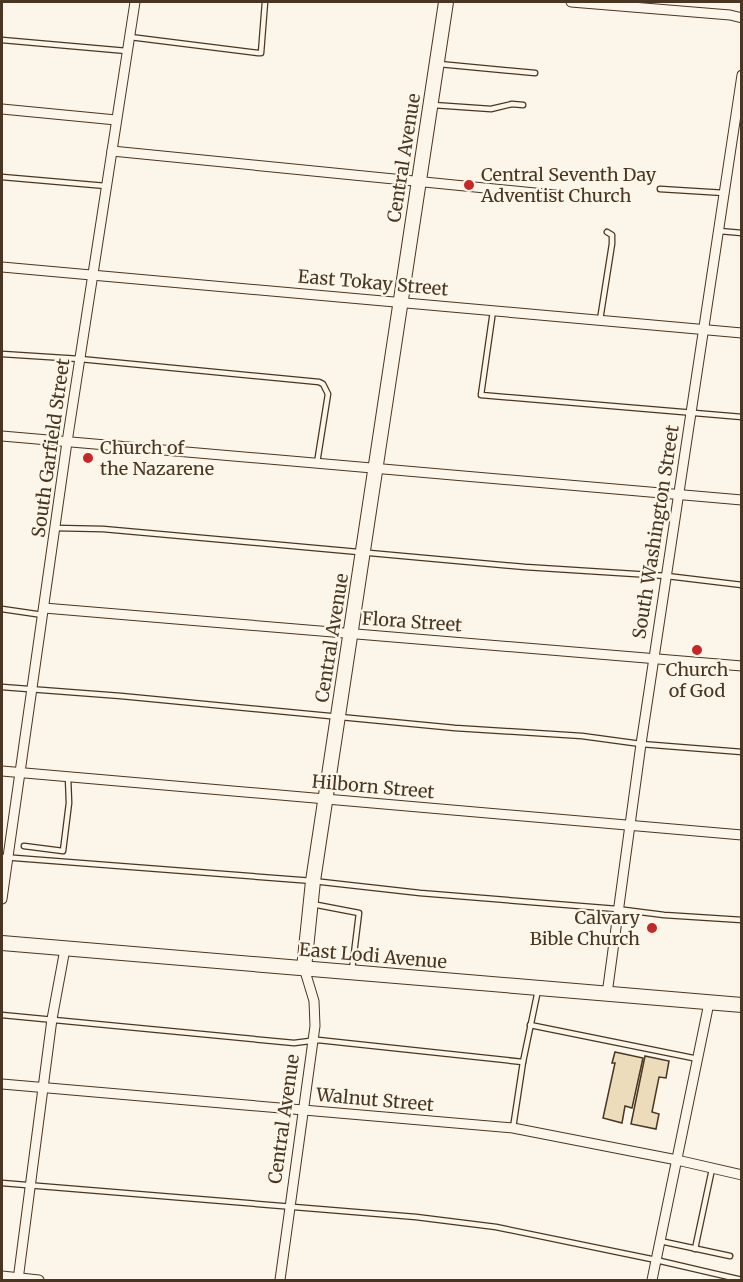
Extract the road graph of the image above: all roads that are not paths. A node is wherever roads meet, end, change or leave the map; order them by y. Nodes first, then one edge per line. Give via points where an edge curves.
1 (135, 2) edge
2 (265, 2) edge
3 (446, 2) edge
4 (570, 2) edge
5 (741, 18) edge
6 (129, 37) junction
7 (2, 40) edge
8 (127, 51) junction
9 (437, 63) junction
10 (535, 72) dead end
11 (741, 75) edge
12 (741, 88) edge
13 (431, 105) junction
14 (524, 105) dead end
15 (2, 109) edge
16 (116, 120) junction
17 (737, 146) edge
18 (112, 151) junction
19 (2, 177) edge
20 (420, 180) junction
21 (106, 186) junction
22 (660, 189) dead end
23 (725, 193) junction
24 (555, 195) dead end
25 (719, 231) junction
26 (607, 232) dead end
27 (741, 233) edge
28 (2, 267) edge
29 (94, 275) junction
30 (399, 302) junction
31 (493, 311) junction
32 (600, 320) junction
33 (704, 329) junction
34 (741, 333) edge
35 (2, 354) edge
36 (80, 359) junction
37 (691, 412) junction
38 (741, 417) edge
39 (2, 436) edge
40 (67, 442) junction
41 (317, 463) junction
42 (376, 469) junction
43 (679, 494) junction
44 (741, 500) edge
45 (56, 528) junction
46 (363, 552) junction
47 (666, 576) junction
48 (741, 585) edge
49 (2, 609) edge
50 (44, 612) junction
51 (351, 634) junction
52 (654, 657) junction
53 (741, 666) edge
54 (2, 687) edge
55 (32, 688) junction
56 (338, 716) junction
57 (641, 744) junction
58 (741, 752) edge
59 (2, 771) edge
60 (19, 773) junction
61 (68, 777) junction
62 (327, 800) junction
63 (630, 826) junction
64 (741, 835) edge
65 (24, 846) dead end
66 (4, 857) edge
67 (313, 881) junction
68 (2, 899) edge
69 (311, 904) junction
70 (617, 909) junction
71 (741, 920) edge
72 (2, 943) edge
73 (65, 949) junction
74 (304, 968) junction
75 (351, 972) junction
76 (538, 988) junction
77 (607, 994) junction
78 (709, 1003) junction
79 (741, 1005) edge
80 (2, 1014) edge
81 (52, 1018) junction
82 (530, 1025) junction
83 (312, 1041) junction
84 (698, 1059) junction
85 (523, 1062) junction
86 (2, 1084) edge
87 (43, 1087) junction
88 (304, 1111) junction
89 (513, 1128) junction
90 (677, 1160) junction
91 (712, 1168) junction
92 (741, 1174) edge
93 (2, 1183) edge
94 (31, 1185) junction
95 (290, 1208) junction
96 (660, 1241) junction
97 (695, 1249) junction
98 (730, 1256) dead end
99 (656, 1260) junction
100 (2, 1276) edge
101 (19, 1279) edge
102 (741, 1280) edge
103 (39, 1281) edge
104 (280, 1281) edge
105 (652, 1281) edge

1 - 6 street, South Garfield Street
2 - 6 lane via 261,52
3 - 9 street, Central Avenue
4 - 5 street
6 - 8 street, South Garfield Street
7 - 8 lane
8 - 16 street, South Garfield Street
9 - 10 lane
9 - 13 street, Central Avenue
11 - 12 street, South Washington Street
12 - 17 street, South Washington Street
13 - 14 lane via 490,109
13 - 20 street, Central Avenue
15 - 16 street
16 - 18 street, South Garfield Street
17 - 23 street, South Washington Street
18 - 20 street
18 - 21 street, South Garfield Street
19 - 21 lane
20 - 24 street
20 - 30 street, Central Avenue
21 - 29 street, South Garfield Street
22 - 23 lane
23 - 25 street, South Washington Street
25 - 27 lane
25 - 33 street, South Washington Street
26 - 32 lane via 612,235 612,244
28 - 29 street, East Tokay Street
29 - 30 street, East Tokay Street
29 - 36 street, South Garfield Street
30 - 31 street, East Tokay Street
30 - 42 street, Central Avenue
31 - 32 street, East Tokay Street
31 - 37 lane via 481,395
32 - 33 street, East Tokay Street
33 - 34 street, East Tokay Street
33 - 37 street, South Washington Street
35 - 36 lane
36 - 40 street, South Garfield Street
36 - 41 lane via 324,384 328,394
37 - 38 lane
37 - 43 street, South Washington Street
39 - 40 street
40 - 41 street
40 - 45 street, South Garfield Street
41 - 42 street
42 - 43 street
42 - 46 street, Central Avenue
43 - 44 street
43 - 47 street, South Washington Street
45 - 46 lane
45 - 50 street, South Garfield Street
46 - 47 lane
46 - 51 street, Central Avenue
47 - 48 lane
47 - 52 street, South Washington Street
49 - 50 lane
50 - 51 street, Flora Street
50 - 55 street, South Garfield Street
51 - 52 street, Flora Street
51 - 56 street, Central Avenue
52 - 53 street, Flora Street
52 - 57 street, South Washington Street
54 - 55 lane
55 - 56 lane
55 - 60 street, South Garfield Street
56 - 57 lane
56 - 62 street, Central Avenue
57 - 58 lane
57 - 63 street, South Washington Street
59 - 60 street, Hilborn Street
60 - 61 street, Hilborn Street
60 - 66 street, South Garfield Street
61 - 62 street, Hilborn Street
61 - 65 lane via 63,851
62 - 63 street, Hilborn Street
62 - 67 street, Central Avenue
63 - 64 street, Hilborn Street
63 - 70 street, South Washington Street
66 - 67 lane
66 - 68 street, South Garfield Street
67 - 69 street, Central Avenue
67 - 70 lane
69 - 74 street, Central Avenue
69 - 75 lane via 359,913
70 - 71 lane
70 - 77 street, South Washington Street
72 - 73 street, East Lodi Avenue
73 - 74 street, East Lodi Avenue
73 - 81 street
74 - 75 street, East Lodi Avenue
74 - 83 street, Central Avenue via 314,1001
75 - 76 street, East Lodi Avenue
76 - 77 street, East Lodi Avenue
76 - 82 lane
77 - 78 street, East Lodi Avenue
78 - 79 street, East Lodi Avenue
78 - 84 street
80 - 81 lane
81 - 83 lane via 294,1043
81 - 87 street
82 - 84 lane
82 - 85 lane
83 - 85 lane
83 - 88 street, Central Avenue
84 - 90 street
85 - 89 lane
86 - 87 street, Walnut Street
87 - 88 street, Walnut Street
87 - 94 street
88 - 89 street, Walnut Street
88 - 95 street, Central Avenue
89 - 90 street, Walnut Street
90 - 91 street, Walnut Street
90 - 96 street
91 - 92 street, Walnut Street
91 - 97 lane
93 - 94 lane
94 - 95 lane
94 - 101 street
95 - 99 lane via 496,1227
95 - 104 street, Central Avenue
96 - 97 lane
96 - 99 street
97 - 98 lane
99 - 102 lane
99 - 105 street
100 - 101 street
101 - 103 street

